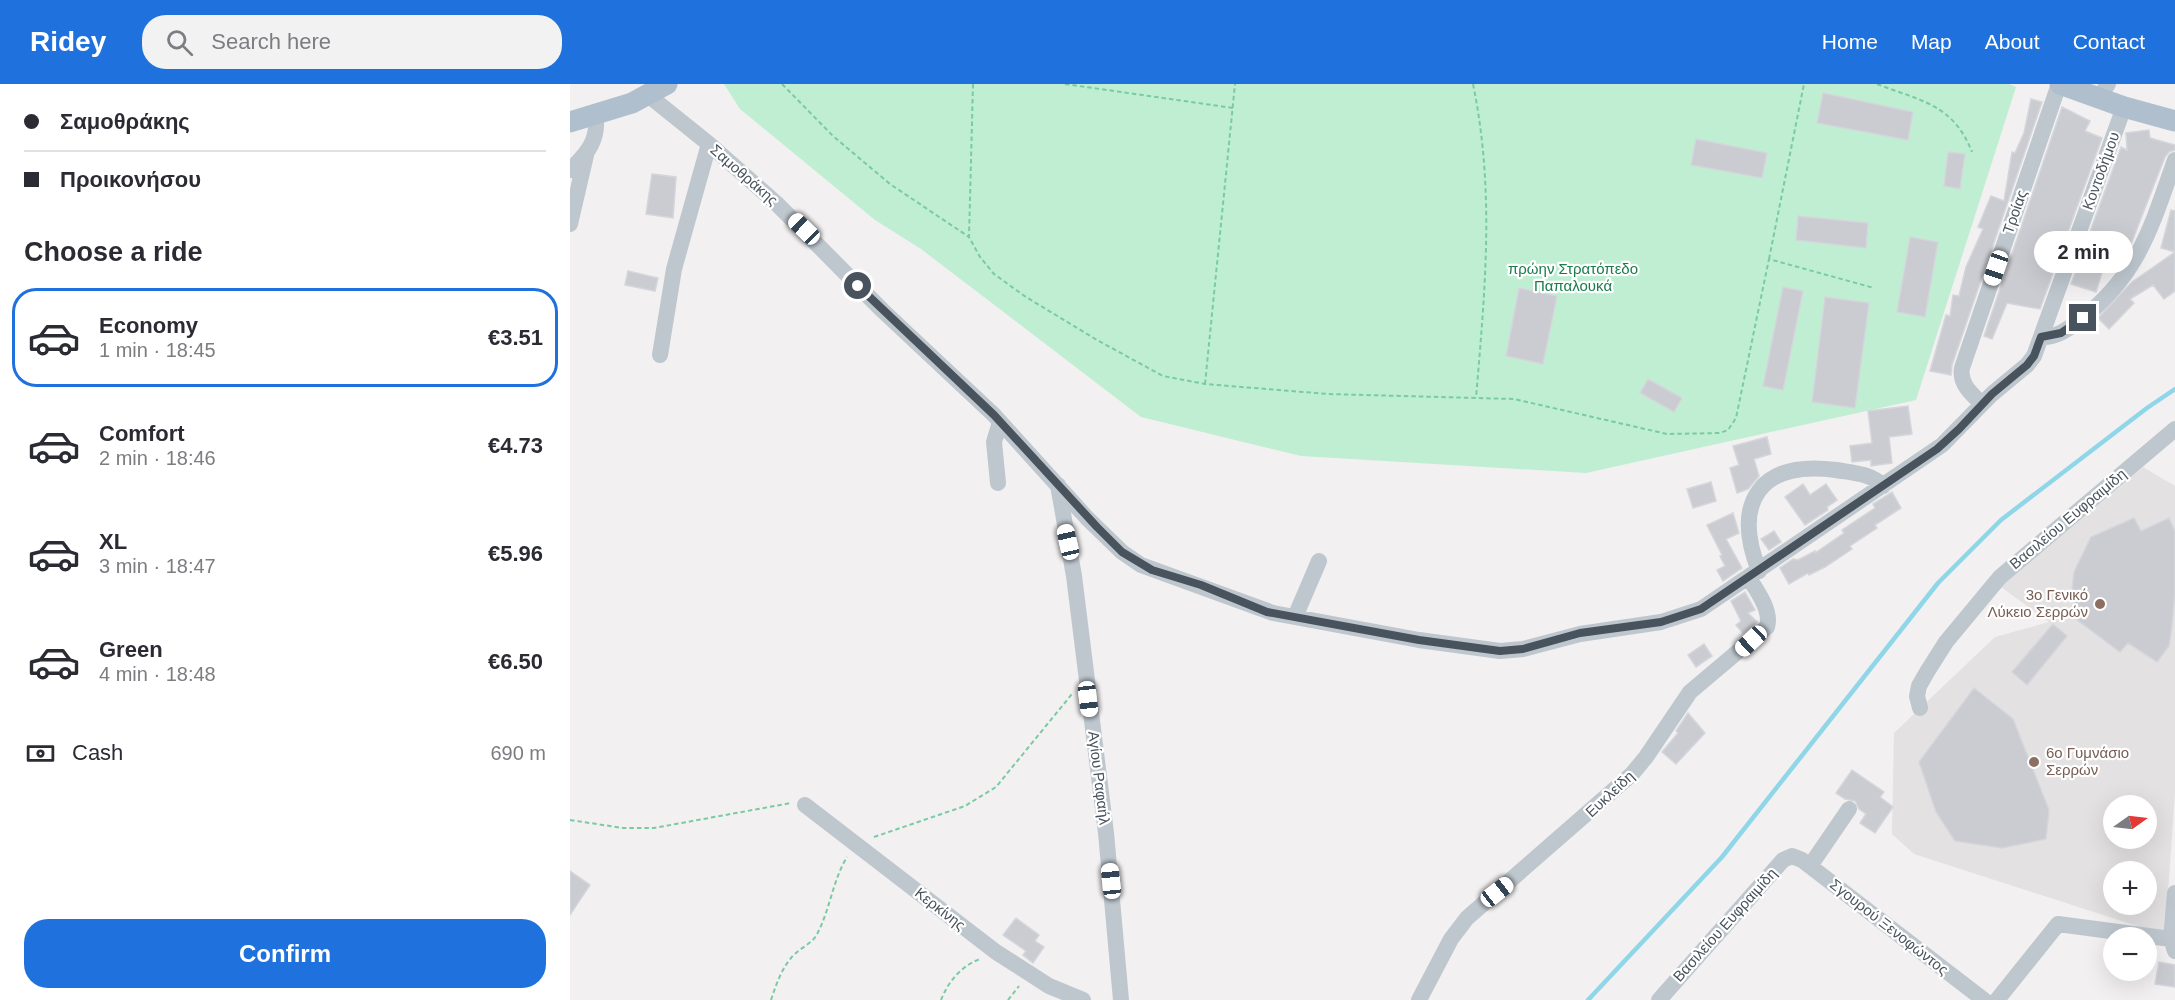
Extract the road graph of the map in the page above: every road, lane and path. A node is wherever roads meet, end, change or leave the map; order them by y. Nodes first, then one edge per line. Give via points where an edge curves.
1 (667, 84) edge
2 (782, 84) edge
3 (973, 84) edge
4 (1065, 84) edge
5 (1235, 84) edge
6 (1473, 84) edge
7 (1804, 84) edge
8 (1877, 84) edge
9 (2060, 84) edge
10 (2104, 91) edge
11 (648, 95) junction
12 (2124, 107) junction
13 (1233, 108) junction
14 (595, 114) junction
15 (2154, 116) junction
16 (2175, 121) edge
17 (570, 122) edge
18 (2175, 130) edge
19 (709, 144) junction
20 (587, 151) junction
21 (1972, 152) dead end
22 (2175, 160) edge
23 (570, 170) edge
24 (570, 224) edge
25 (969, 237) junction
26 (1769, 259) junction
27 (1874, 288) dead end
28 (2041, 337) junction
29 (660, 355) dead end
30 (1205, 384) junction
31 (1476, 398) junction
32 (1982, 404) junction
33 (1000, 422) junction
34 (2175, 429) edge
35 (998, 483) dead end
36 (1058, 485) junction
37 (1883, 486) junction
38 (1087, 518) junction
39 (1065, 530) junction
40 (1318, 561) dead end
41 (1754, 575) junction
42 (1295, 617) junction
43 (1086, 678) junction
44 (1920, 708) dead end
45 (805, 805) joint
46 (1849, 809) dead end
47 (570, 820) edge
48 (856, 844) junction
49 (1794, 856) joint
50 (1810, 866) junction
51 (2175, 893) edge
52 (2173, 945) edge
53 (996, 952) junction
54 (1029, 974) junction
55 (1049, 986) junction
56 (771, 1000) edge
57 (941, 1000) edge
58 (1008, 1000) edge
59 (1038, 1000) edge
60 (1083, 1000) edge
61 (1121, 1000) edge
62 (1419, 1000) edge
63 (1659, 1000) edge
64 (1985, 1000) edge

1 - 11 main road
2 - 25 path via 833,136 890,184
3 - 25 path
4 - 13 path
5 - 13 path
6 - 31 path via 1486,189 1488,264
7 - 26 path
8 - 21 path via 1945,112 1959,126
9 - 10 main road
9 - 32 street, Τροίας via 1962,368 1964,385
10 - 12 main road
11 - 14 main road
11 - 19 street, Σαμοθράκης
12 - 15 main road
12 - 28 street, Κοντοδήμου
13 - 30 path
14 - 17 main road
14 - 20 street via 597,133
15 - 16 main road
15 - 18 street
19 - 29 street via 674,269
19 - 33 street, Σαμοθράκης via 776,203
20 - 23 street
20 - 24 street
22 - 28 street via 2143,245 2125,276 2075,324 2056,335
25 - 30 path via 994,274 1026,297 1163,376
26 - 27 path
26 - 31 path via 1736,418 1728,430 1702,435 1667,434 1515,399
28 - 32 street via 2027,365
30 - 31 path via 1328,394
32 - 37 street via 1942,445
33 - 35 street via 994,442
33 - 36 street, Σαμοθράκης
34 - 44 street, Βασιλείου Ευφραιμίδη via 2000,577 1946,642 1927,672 1917,696
36 - 38 street, Σαμοθράκης
36 - 39 street, Αγίου Ραφαήλ
37 - 41 street
37 - 41 street via 1869,476 1831,470 1796,469 1778,474 1757,494 1749,510
38 - 39 street
38 - 42 street, Σαμοθράκης via 1141,565 1259,609
39 - 43 street, Αγίου Ραφαήλ
40 - 42 street
41 - 42 street, Σαμοθράκης via 1687,615 1580,633 1508,651 1419,640
41 - 62 street, Ευκλείδη via 1767,627 1690,692 1632,774 1467,918 1451,939
43 - 48 path via 996,787 965,806
43 - 61 street, Αγίου Ραφαήλ via 1106,833
45 - 47 path via 786,803 654,828 622,828
45 - 48 street, Κερκίνης
46 - 50 street
48 - 53 street, Κερκίνης
48 - 56 path via 838,872 814,938 792,957
49 - 50 street, Σγουρού Ξενοφώντος
49 - 63 street, Βασιλείου Ευφραιμίδη via 1783,860
50 - 64 street, Σγουρού Ξενοφώντος
51 - 52 street
52 - 64 street via 2058,924
53 - 54 street, Κερκίνης
53 - 57 path via 973,962 951,980
54 - 55 street, Κερκίνης
54 - 58 path
55 - 59 street
55 - 60 street, Κερκίνης

